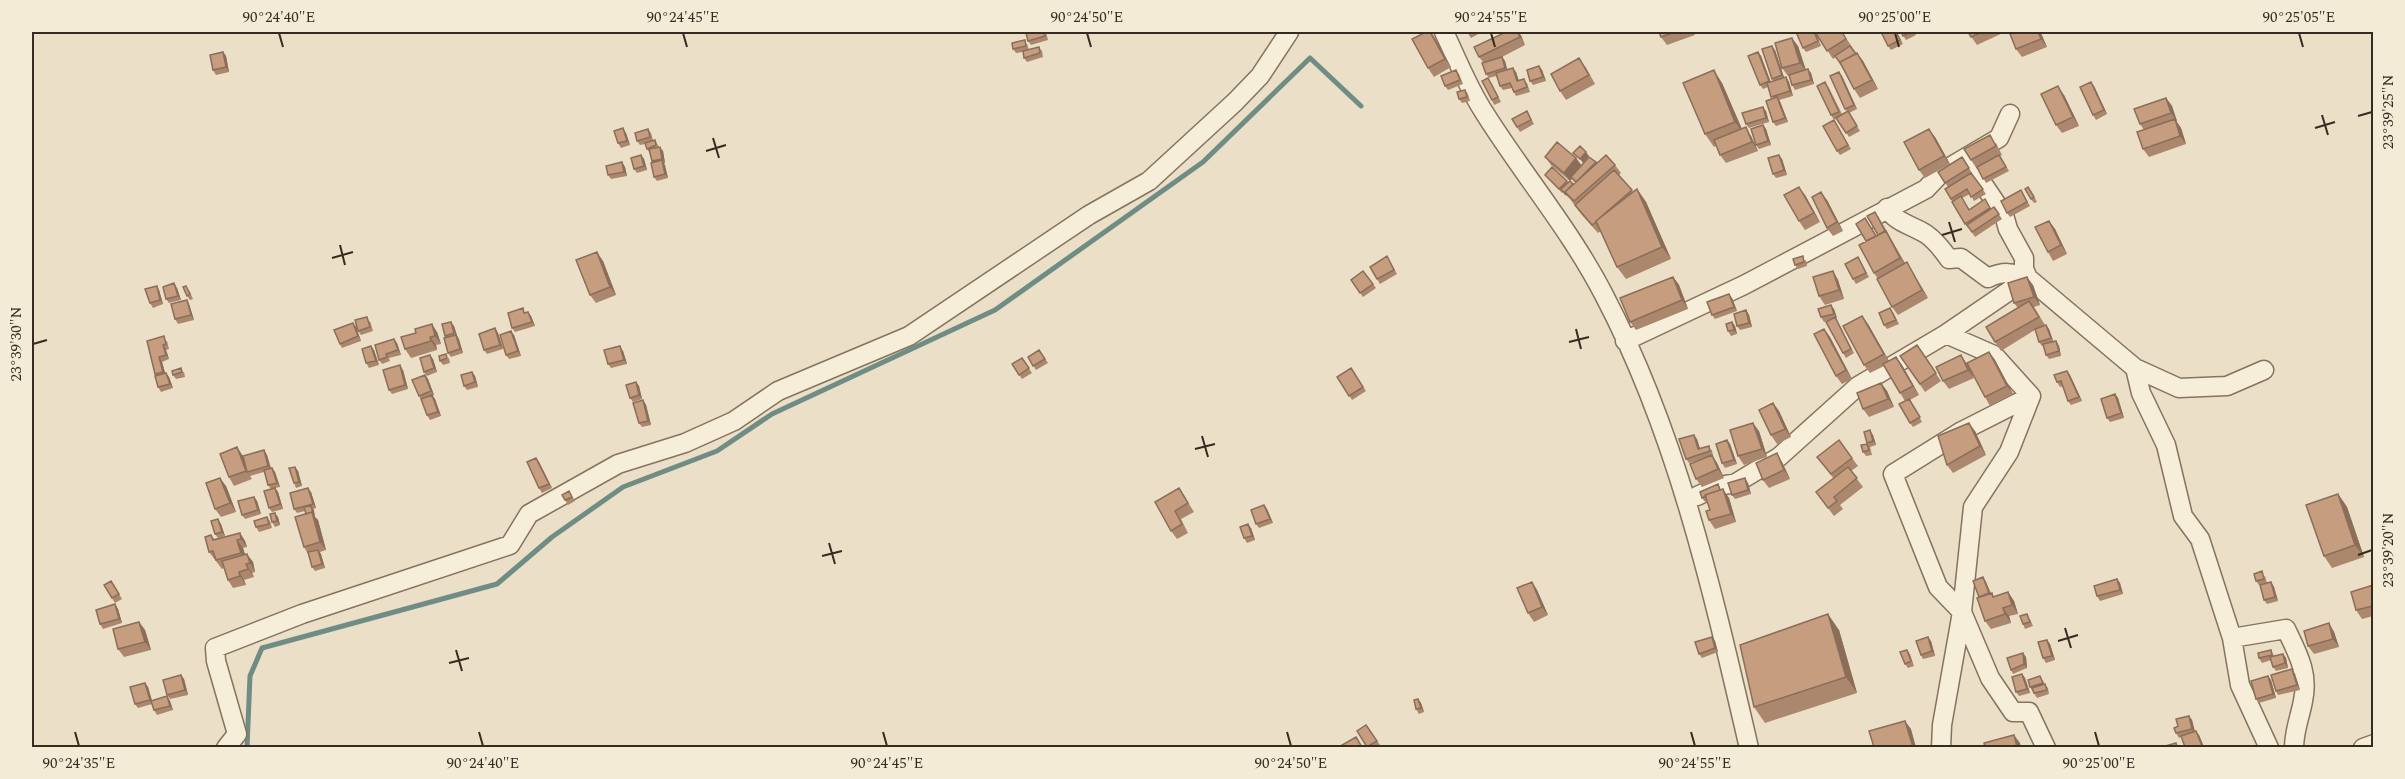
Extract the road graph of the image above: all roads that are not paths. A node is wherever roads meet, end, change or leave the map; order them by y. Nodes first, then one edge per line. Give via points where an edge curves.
1 (1289, 32) edge
2 (1444, 32) edge
3 (2010, 114) dead end
4 (1966, 159) junction
5 (1887, 208) junction
6 (2028, 278) junction
7 (1947, 334) junction
8 (1625, 341) junction
9 (2135, 368) junction
10 (2264, 370) dead end
11 (2031, 396) junction
12 (1687, 500) junction
13 (1962, 612) junction
14 (2232, 638) junction
15 (2373, 744) edge
16 (226, 747) edge
17 (1749, 747) edge
18 (1941, 747) edge
19 (2046, 747) edge
20 (2269, 747) edge
21 (2294, 747) edge
22 (2363, 747) edge

1 - 16 street via 1260,76 1149,181 1089,215 909,336 778,391 734,421 618,464 529,514 510,545 302,614 215,648 237,734
2 - 8 street via 1481,108 1604,294
3 - 4 street via 1999,138
4 - 5 street via 1942,171 1926,189
4 - 6 street via 2004,215 2024,258
5 - 6 street via 1893,218 1937,243 1949,259 1961,258 1988,278 2000,272
5 - 8 street via 1755,279
6 - 7 street
6 - 9 street
7 - 11 street via 1995,355
7 - 12 street via 1858,386 1779,457 1736,483
8 - 12 street via 1649,394
9 - 10 street via 2179,388 2227,386
9 - 14 street via 2141,393 2166,445 2182,516 2200,539
11 - 13 street via 2009,452 1973,507
11 - 13 street via 1962,431 1893,474 1938,587
12 - 17 street
13 - 18 street
13 - 19 street via 1990,678 2013,712 2030,712
14 - 20 street via 2240,685
14 - 21 street via 2286,629 2303,664 2304,699
15 - 22 street

